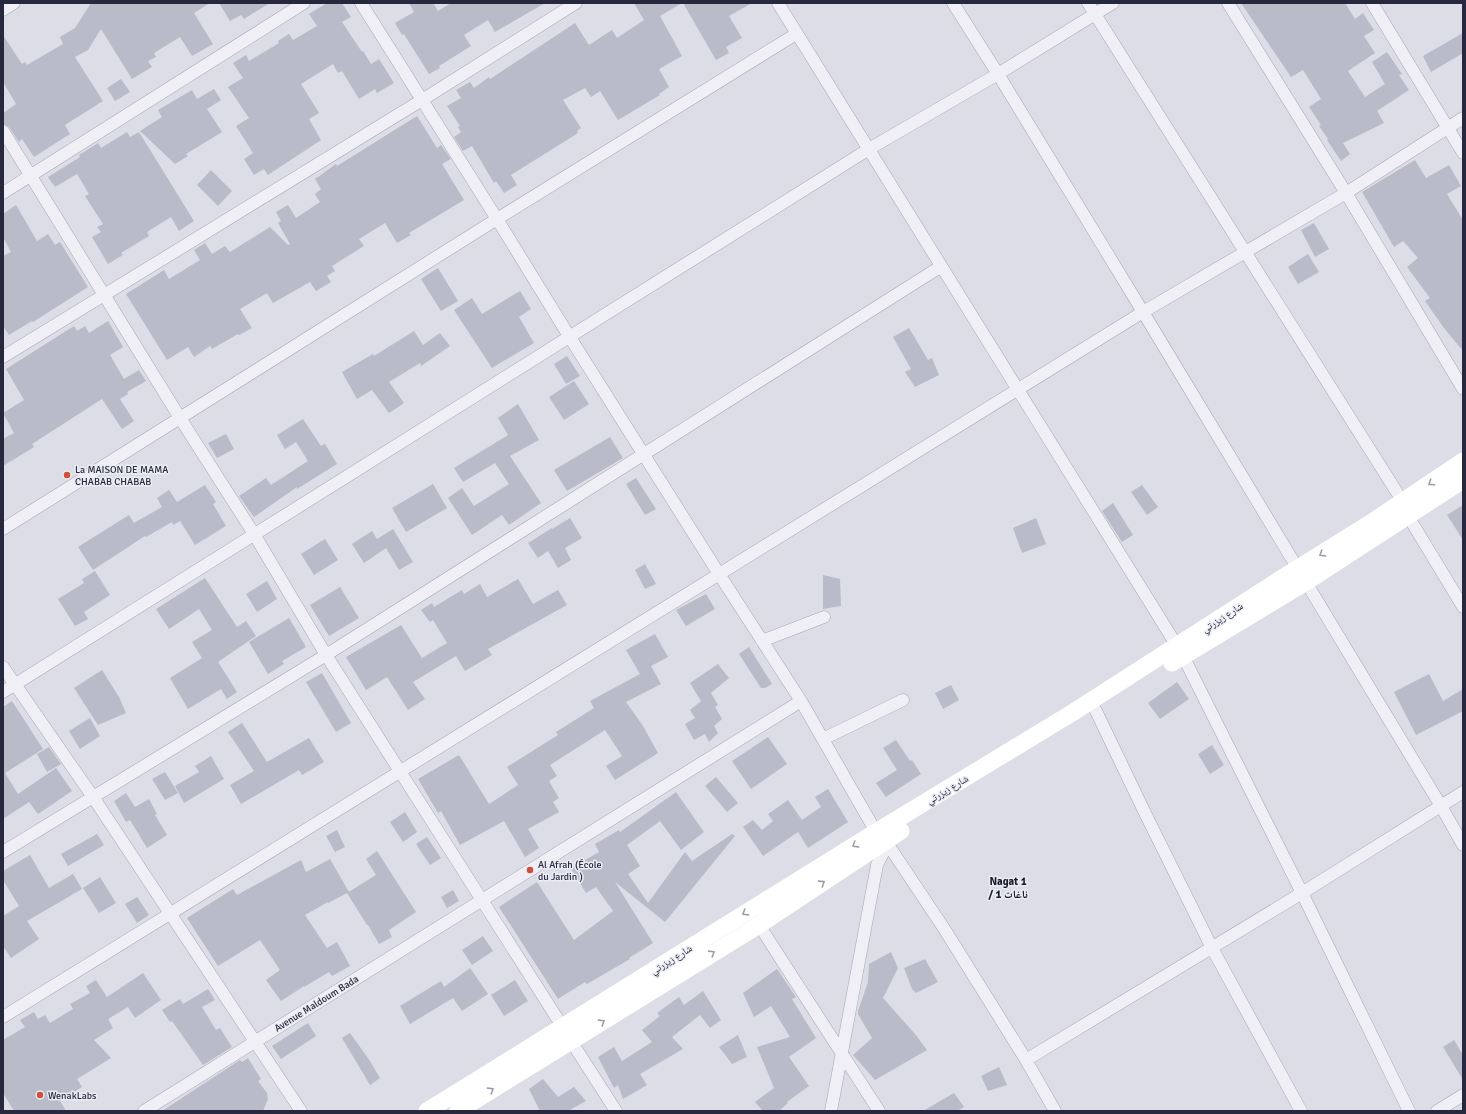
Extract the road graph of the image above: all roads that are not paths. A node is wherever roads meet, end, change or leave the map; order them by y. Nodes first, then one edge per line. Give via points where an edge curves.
1 (14, 3) edge
2 (304, 3) edge
3 (361, 3) edge
4 (576, 3) edge
5 (778, 3) edge
6 (953, 3) edge
7 (1088, 3) edge
8 (1113, 3) edge
9 (1228, 3) edge
10 (1372, 3) edge
11 (3, 10) edge
12 (1095, 14) junction
13 (796, 34) junction
14 (998, 74) junction
15 (422, 100) junction
16 (1463, 118) edge
17 (1447, 128) junction
18 (3, 131) edge
19 (869, 149) junction
20 (1463, 153) edge
21 (30, 176) junction
22 (3, 193) edge
23 (1346, 193) junction
24 (497, 219) junction
25 (1245, 252) junction
26 (940, 267) junction
27 (104, 296) junction
28 (1143, 312) junction
29 (569, 336) junction
30 (3, 357) edge
31 (1463, 389) edge
32 (1018, 391) junction
33 (180, 418) junction
34 (643, 453) junction
35 (1463, 461) edge
36 (1463, 480) edge
37 (1406, 509) junction
38 (3, 529) edge
39 (254, 534) junction
40 (719, 574) junction
41 (1302, 575) junction
42 (1463, 607) edge
43 (824, 617) dead end
44 (762, 641) junction
45 (1180, 651) junction
46 (326, 655) junction
47 (3, 667) edge
48 (15, 685) junction
49 (3, 692) edge
50 (903, 700) dead end
51 (801, 701) junction
52 (1096, 711) junction
53 (823, 739) junction
54 (400, 772) junction
55 (1463, 792) edge
56 (92, 797) junction
57 (1441, 806) junction
58 (883, 840) junction
59 (1463, 846) edge
60 (3, 852) edge
61 (1302, 893) junction
62 (485, 898) junction
63 (170, 914) junction
64 (759, 925) junction
65 (1212, 948) junction
66 (3, 1017) edge
67 (562, 1026) junction
68 (571, 1040) junction
69 (254, 1042) junction
70 (842, 1054) junction
71 (1026, 1060) junction
72 (1463, 1095) edge
73 (144, 1111) edge
74 (301, 1111) edge
75 (427, 1111) edge
76 (458, 1111) edge
77 (616, 1111) edge
78 (831, 1111) edge
79 (879, 1111) edge
80 (1055, 1111) edge
81 (1301, 1111) edge
82 (1409, 1111) edge
83 (1437, 1111) edge

1 - 11 street
2 - 21 street
3 - 15 street
4 - 15 street
5 - 13 street
6 - 14 street
7 - 12 street
8 - 12 street
9 - 23 street
10 - 17 street
12 - 14 street
12 - 25 street
13 - 19 street
13 - 24 street
14 - 19 street
14 - 28 street
15 - 24 street
15 - 27 street
16 - 17 street
17 - 20 street
17 - 23 street
18 - 21 street
19 - 26 street
19 - 29 street
21 - 22 street
21 - 27 street
23 - 25 street
23 - 31 street
24 - 29 street
24 - 33 street
25 - 28 street
25 - 37 street
26 - 32 street
26 - 34 street
27 - 30 street
27 - 33 street
28 - 32 street
28 - 41 street
29 - 34 street
29 - 39 street
32 - 40 street
32 - 45 street
33 - 38 street
33 - 39 street
34 - 40 street
34 - 46 street
35 -> 37 street, شارع زيزرتي
36 - 37 street, شارع زيزرتي
37 - 41 street, شارع زيزرتي
37 - 42 street
39 - 46 street
39 - 48 street
40 - 44 street
40 - 54 street
41 - 45 street, شارع زيزرتي
41 - 57 street
43 - 44 street
44 - 51 street
45 - 52 street, شارع زيزرتي
45 - 58 street, شارع زيزرتي via 1072,713
45 - 61 street
46 - 54 street
46 - 56 street
47 - 48 street
48 - 49 street
48 - 56 street
50 - 53 street
51 - 53 street
51 - 62 street, Avenue Maldoum Bada
52 - 58 street, شارع زيزرتي
52 - 65 street
53 - 58 street
54 - 62 street
54 - 63 street
55 - 57 street
56 - 60 street
56 - 63 street
57 - 59 street
57 - 61 street
64 -> 58 street, شارع زيزرتي
58 -> 67 street, شارع زيزرتي
58 - 70 street via 883,853 877,865
58 - 71 street via 945,930
61 - 65 street
61 - 82 street
62 - 67 street
62 - 69 street, Avenue Maldoum Bada
63 - 66 street
63 - 69 street
68 -> 64 street, شارع زيزرتي
64 - 70 street
65 - 71 street
65 - 81 street
67 - 75 street, شارع زيزرتي
76 -> 68 street, شارع زيزرتي
68 - 77 street
69 - 73 street, Avenue Maldoum Bada
69 - 74 street
70 - 78 street
70 - 79 street
71 - 80 street
72 - 83 street

